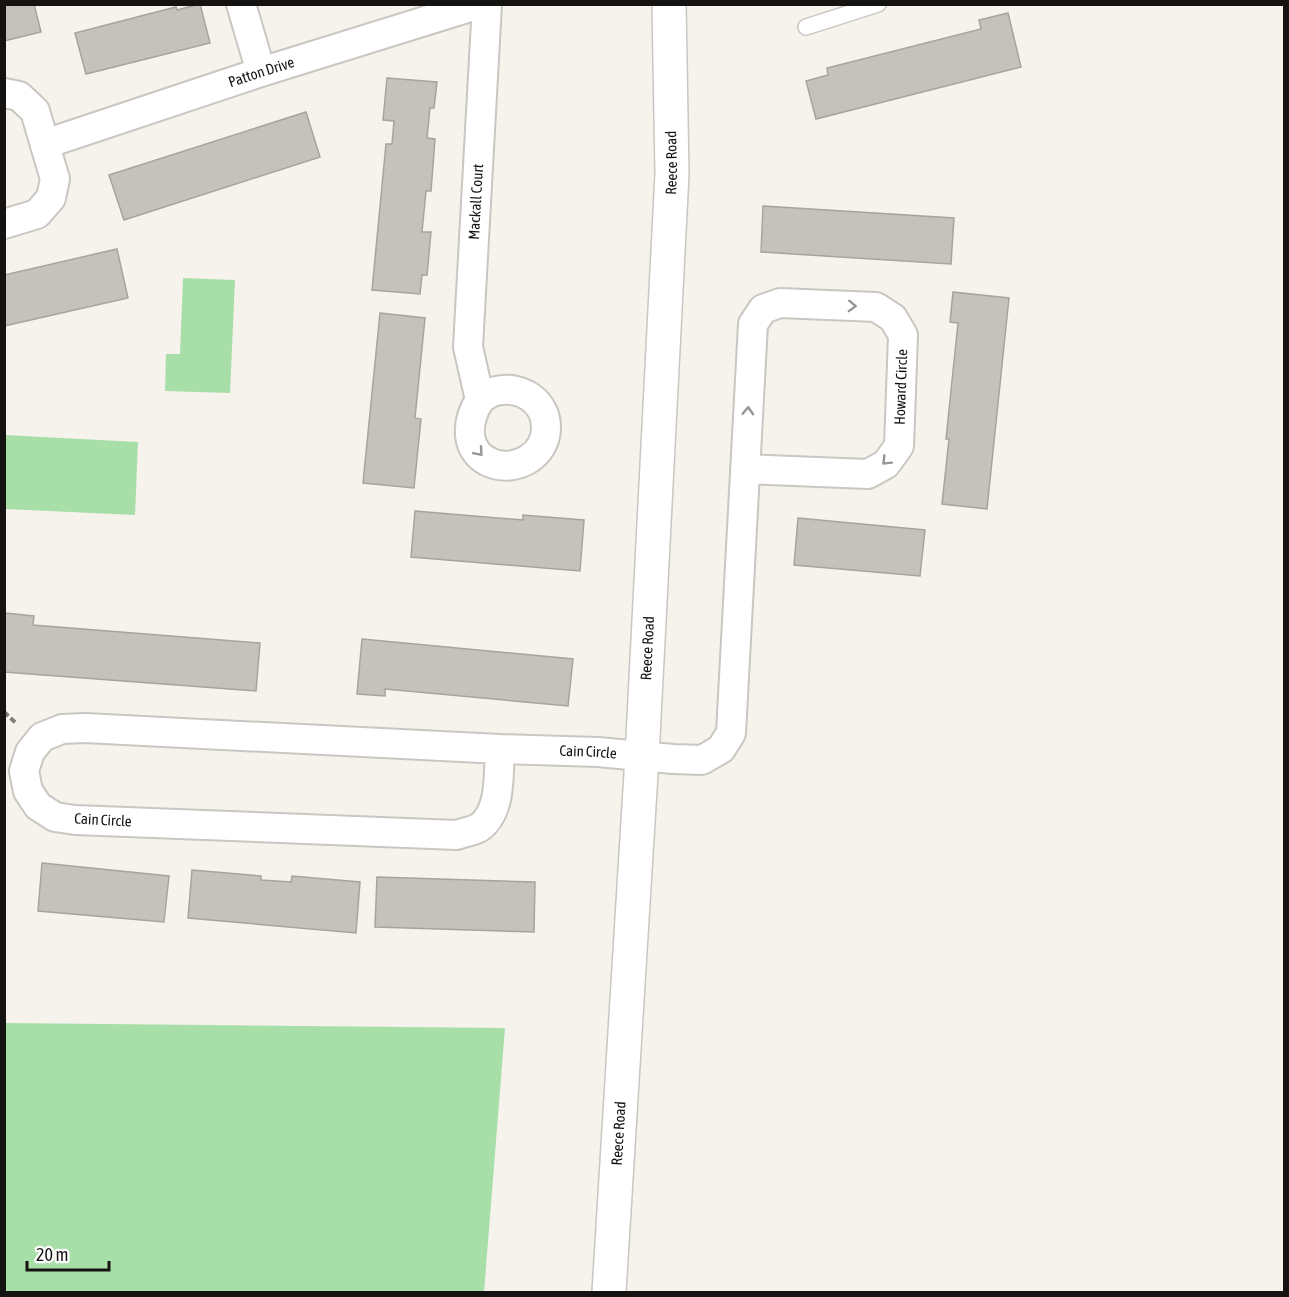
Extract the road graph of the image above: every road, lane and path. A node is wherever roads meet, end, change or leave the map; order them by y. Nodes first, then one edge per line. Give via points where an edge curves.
1 (241, 4) edge
2 (480, 4) edge
3 (487, 4) edge
4 (669, 4) edge
5 (878, 4) edge
6 (806, 27) dead end
7 (261, 72) junction
8 (4, 93) edge
9 (45, 144) junction
10 (4, 224) edge
11 (480, 400) dead end
12 (745, 469) junction
13 (4, 712) edge
14 (18, 724) dead end
15 (500, 749) junction
16 (642, 757) junction
17 (609, 1293) edge

1 - 7 street
2 - 7 street, Patton Drive
3 - 11 street, Mackall Court via 468,347
4 - 16 main road, Reece Road via 672,174
5 - 6 lane
7 - 9 street, Patton Drive
8 - 9 street via 19,96 35,111
9 - 10 street via 56,179 51,198 37,214
12 -> 12 street, Howard Circle via 753,324 763,309 780,303 876,307 892,318 903,335 899,446 886,464 868,474
12 - 16 street, Howard Circle via 731,733 721,749 702,760
13 - 14 path
15 - 15 street, Cain Circle via 62,729 42,737 30,752 24,771 28,791 38,806 55,817 75,820 457,835 479,828 492,812
15 - 16 street, Cain Circle
16 - 17 main road, Reece Road

